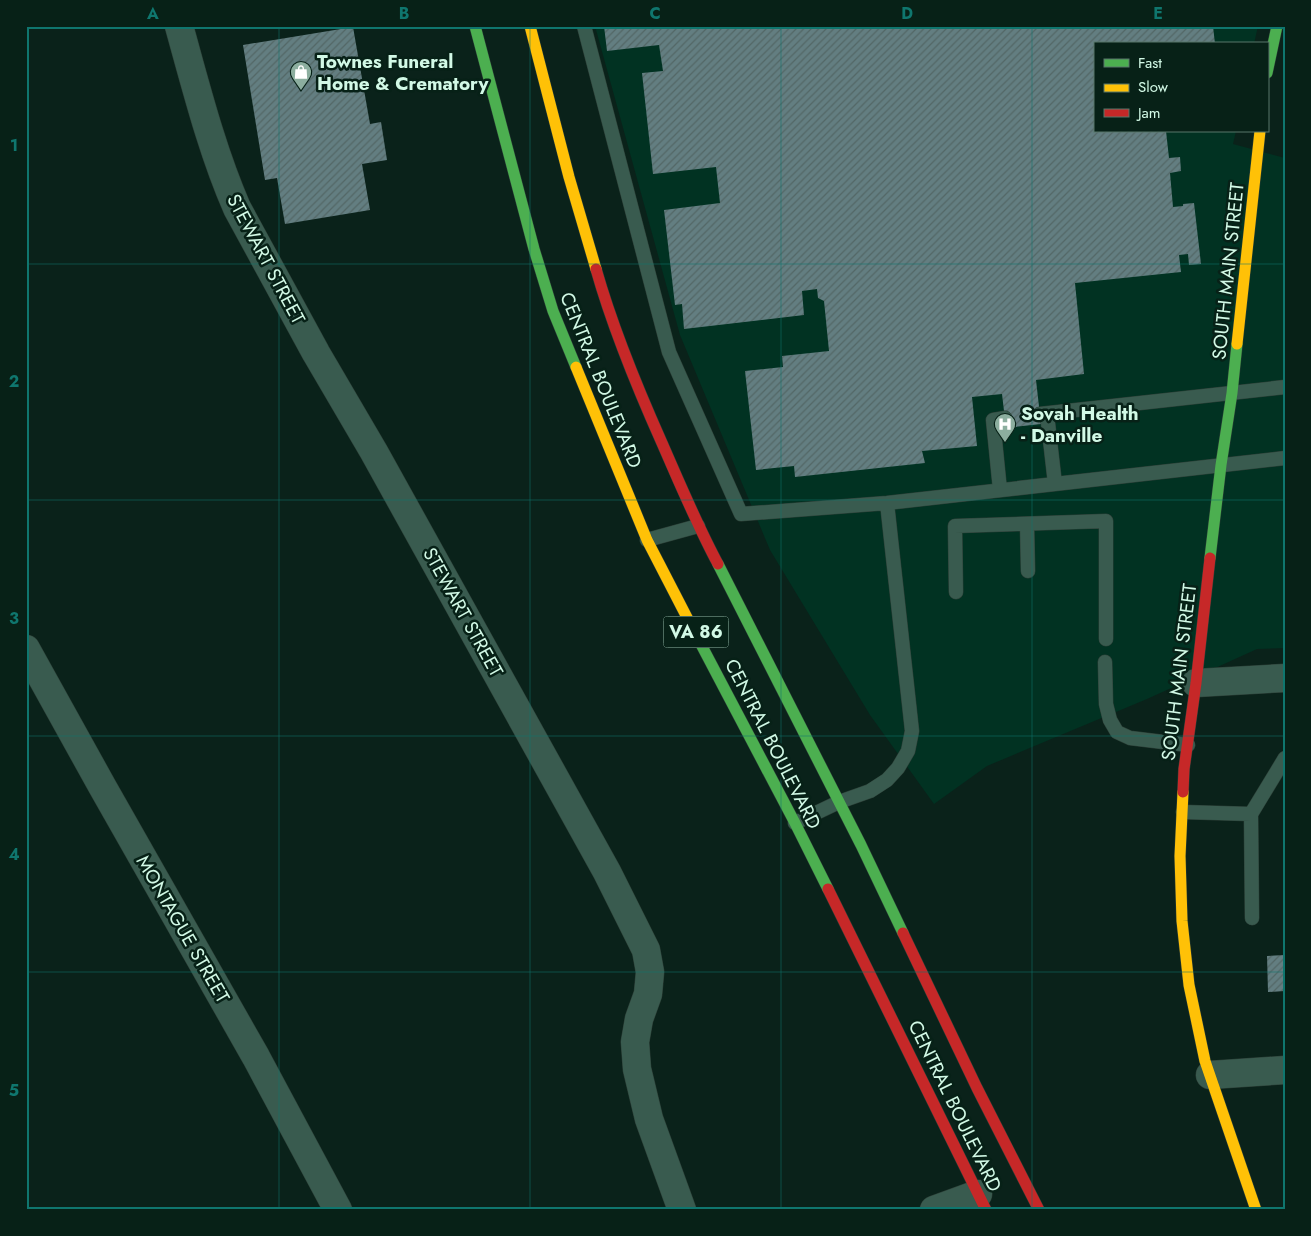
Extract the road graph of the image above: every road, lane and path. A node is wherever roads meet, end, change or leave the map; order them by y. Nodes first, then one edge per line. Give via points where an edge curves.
1 (179, 26) edge
2 (475, 26) edge
3 (530, 26) edge
4 (584, 26) edge
5 (1277, 26) edge
6 (1278, 51) edge
7 (1268, 71) edge
8 (1260, 132) edge
9 (1285, 387) edge
10 (1232, 393) junction
11 (1005, 418) dead end
12 (1285, 458) edge
13 (1221, 465) junction
14 (1055, 484) junction
15 (1000, 490) junction
16 (886, 503) junction
17 (1027, 524) junction
18 (698, 526) junction
19 (648, 540) junction
20 (1028, 571) dead end
21 (956, 592) dead end
22 (1106, 639) dead end
23 (26, 649) edge
24 (1105, 662) dead end
25 (1285, 678) edge
26 (1196, 683) junction
27 (1188, 745) junction
28 (1285, 758) edge
29 (839, 802) junction
30 (1183, 812) junction
31 (1251, 814) junction
32 (795, 823) junction
33 (1252, 918) dead end
34 (1285, 1070) edge
35 (1210, 1075) junction
36 (982, 1202) edge
37 (338, 1210) edge
38 (682, 1210) edge
39 (934, 1210) edge
40 (1039, 1210) edge
41 (1256, 1210) edge

1 - 38 street, STEWART STREET via 203,110 237,208 608,872 646,950 650,972 648,994 635,1042 637,1069 649,1119
2 - 19 main road, CENTRAL BOULEVARD / VA 86 via 553,311
3 - 18 main road, CENTRAL BOULEVARD / VA 86 via 604,295 641,396
4 - 16 lane via 669,352 741,514
5 - 6 main road
6 - 7 main road
8 - 10 main road, SOUTH MAIN STREET
9 - 10 lane
10 - 13 main road, SOUTH MAIN STREET
10 - 14 lane via 1043,414
11 - 15 lane via 993,420
12 - 13 lane
13 - 14 lane
13 - 26 main road, SOUTH MAIN STREET
14 - 15 lane
15 - 16 lane
16 - 29 lane via 912,731 908,750 887,780 870,791
17 - 20 lane
17 - 21 lane via 955,526
17 - 22 lane via 1106,521
18 - 19 lane
18 - 29 main road, CENTRAL BOULEVARD / VA 86
19 - 32 main road, CENTRAL BOULEVARD / VA 86
23 - 37 street, MONTAGUE STREET via 256,1057
24 - 27 lane via 1106,704 1117,732 1130,738
25 - 26 street
26 - 27 main road, SOUTH MAIN STREET
27 - 30 main road, SOUTH MAIN STREET
28 - 31 lane
29 - 32 lane
29 - 40 main road, CENTRAL BOULEVARD / VA 86
30 - 31 lane
30 - 35 main road, SOUTH MAIN STREET via 1180,856 1182,921 1189,985
31 - 33 lane
32 - 36 main road, CENTRAL BOULEVARD / VA 86
34 - 35 street
35 - 41 main road, SOUTH MAIN STREET
36 - 39 street

